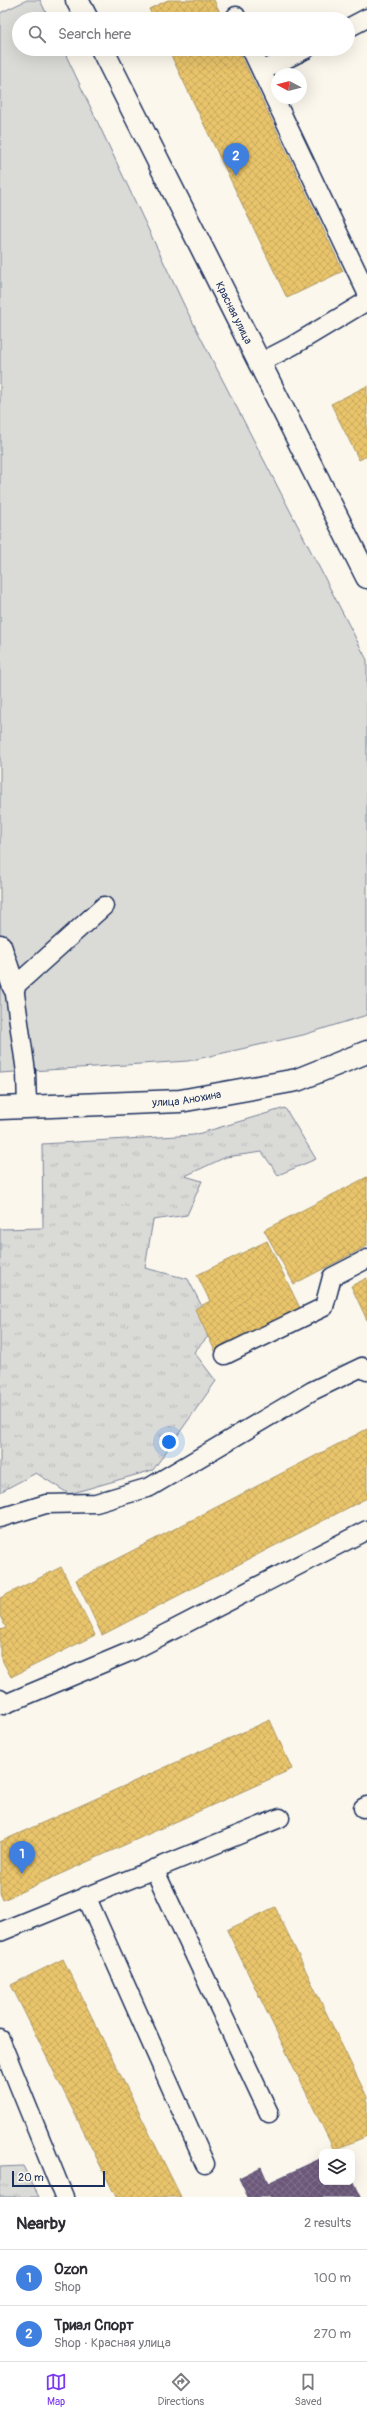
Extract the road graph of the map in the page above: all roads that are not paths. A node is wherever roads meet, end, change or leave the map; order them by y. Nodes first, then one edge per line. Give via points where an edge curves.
1 (77, 0) edge
2 (83, 12) edge
3 (367, 18) edge
4 (355, 24) edge
5 (106, 56) edge
6 (254, 56) edge
7 (292, 56) edge
8 (262, 71) junction
9 (367, 293) edge
10 (367, 301) edge
11 (259, 363) junction
12 (367, 577) edge
13 (104, 906) dead end
14 (0, 946) edge
15 (14, 987) junction
16 (367, 1052) edge
17 (27, 1107) junction
18 (0, 1108) edge
19 (367, 1259) edge
20 (225, 1355) dead end
21 (367, 1371) edge
22 (0, 1518) edge
23 (367, 1530) edge
24 (0, 1699) edge
25 (280, 1818) dead end
26 (154, 1869) junction
27 (86, 1896) junction
28 (0, 1932) edge
29 (0, 2039) edge
30 (269, 2113) dead end
31 (205, 2164) dead end
32 (64, 2197) edge

1 - 2 street
3 - 4 lane
5 - 11 street, Красная улица
6 - 8 lane
7 - 8 lane
8 - 9 lane
10 - 11 lane
11 - 12 street, Красная улица
13 - 15 lane
14 - 15 street
15 - 17 lane via 26,1072
16 - 17 street, улица Анохина via 297,1080 180,1102
17 - 18 street, улица Анохина
19 - 20 lane via 332,1277 324,1307
21 - 22 lane via 362,1368 312,1391 150,1487 96,1503 46,1504
23 - 24 lane via 134,1650 3,1706
25 - 26 lane
26 - 27 lane
26 - 30 lane
27 - 28 lane
27 - 31 lane
29 - 32 lane

